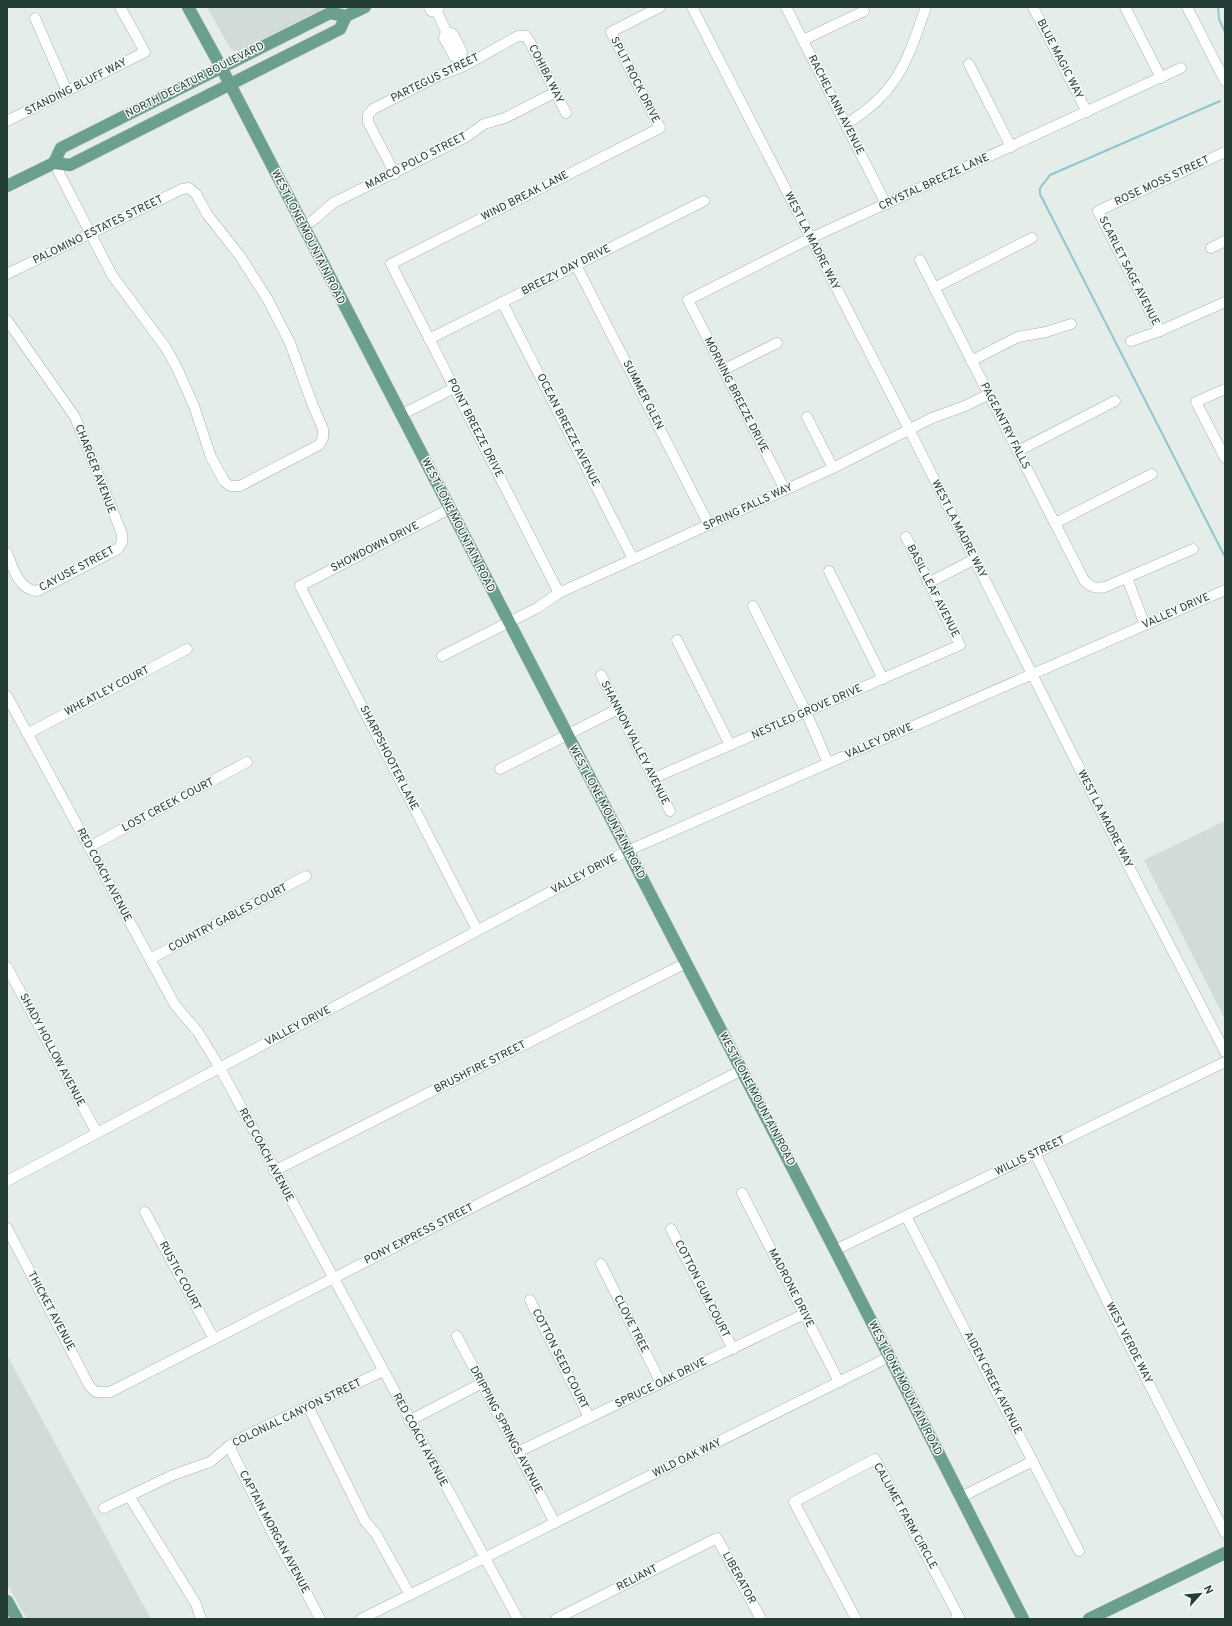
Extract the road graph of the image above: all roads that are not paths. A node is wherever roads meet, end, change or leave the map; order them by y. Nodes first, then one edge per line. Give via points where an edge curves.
1 (120, 7) edge
2 (188, 7) edge
3 (365, 7) edge
4 (660, 7) edge
5 (692, 7) edge
6 (786, 7) edge
7 (926, 7) edge
8 (1033, 7) edge
9 (1125, 7) edge
10 (1187, 7) edge
11 (435, 9) edge
12 (864, 11) dead end
13 (346, 16) junction
14 (35, 18) dead end
15 (526, 36) joint
16 (803, 40) junction
17 (462, 63) junction
18 (969, 64) dead end
19 (221, 67) junction
20 (1181, 68) dead end
21 (1161, 78) junction
22 (1225, 81) edge
23 (230, 85) junction
24 (67, 91) junction
25 (556, 92) junction
26 (1086, 112) junction
27 (566, 113) dead end
28 (7, 121) edge
29 (846, 124) junction
30 (660, 128) joint
31 (1011, 147) junction
32 (1225, 152) edge
33 (54, 163) junction
34 (395, 174) junction
35 (7, 186) edge
36 (704, 201) dead end
37 (886, 204) junction
38 (1098, 211) joint
39 (303, 227) junction
40 (89, 234) junction
41 (811, 238) junction
42 (1032, 238) dead end
43 (1225, 241) edge
44 (1211, 248) dead end
45 (920, 260) dead end
46 (391, 264) joint
47 (576, 265) junction
48 (7, 274) edge
49 (934, 288) junction
50 (688, 300) joint
51 (502, 302) junction
52 (1225, 302) edge
53 (7, 320) edge
54 (1070, 324) dead end
55 (1160, 331) junction
56 (429, 339) junction
57 (1131, 341) dead end
58 (777, 343) dead end
59 (972, 361) junction
60 (723, 370) junction
61 (454, 388) junction
62 (1225, 389) edge
63 (989, 394) junction
64 (1115, 401) dead end
65 (401, 415) junction
66 (807, 417) dead end
67 (909, 429) junction
68 (1018, 451) junction
69 (1225, 458) edge
70 (833, 468) junction
71 (1152, 474) dead end
72 (785, 490) junction
73 (449, 509) junction
74 (1054, 523) junction
75 (709, 525) junction
76 (906, 537) dead end
77 (122, 542) joint
78 (1193, 549) dead end
79 (7, 553) edge
80 (633, 559) junction
81 (975, 559) junction
82 (829, 572) dead end
83 (1127, 578) junction
84 (928, 583) junction
85 (300, 586) joint
86 (1225, 590) edge
87 (559, 593) junction
88 (753, 606) dead end
89 (508, 622) junction
90 (1146, 625) junction
91 (677, 640) dead end
92 (960, 645) joint
93 (187, 649) dead end
94 (442, 656) dead end
95 (1032, 673) junction
96 (600, 674) dead end
97 (884, 679) junction
98 (7, 696) edge
99 (618, 709) junction
100 (806, 712) junction
101 (27, 734) junction
102 (567, 735) junction
103 (730, 745) junction
104 (247, 762) dead end
105 (828, 763) junction
106 (500, 770) dead end
107 (654, 778) junction
108 (670, 810) dead end
109 (88, 847) junction
110 (627, 851) junction
111 (306, 876) dead end
112 (477, 930) junction
113 (150, 960) junction
114 (686, 963) junction
115 (7, 967) edge
116 (1225, 1052) edge
117 (1225, 1062) edge
118 (220, 1068) junction
119 (742, 1070) junction
120 (97, 1133) junction
121 (1035, 1153) junction
122 (274, 1171) junction
123 (7, 1180) edge
124 (742, 1193) dead end
125 (145, 1212) dead end
126 (906, 1216) junction
127 (7, 1228) edge
128 (671, 1229) dead end
129 (835, 1250) junction
130 (601, 1264) dead end
131 (333, 1278) junction
132 (530, 1300) dead end
133 (804, 1314) junction
134 (457, 1336) dead end
135 (214, 1339) junction
136 (733, 1349) junction
137 (889, 1357) junction
138 (382, 1371) junction
139 (482, 1382) junction
140 (839, 1382) junction
141 (661, 1383) junction
142 (96, 1392) joint
143 (308, 1406) junction
144 (589, 1417) junction
145 (409, 1421) junction
146 (229, 1446) junction
147 (518, 1452) junction
148 (1033, 1460) junction
149 (129, 1496) junction
150 (961, 1497) junction
151 (104, 1508) dead end
152 (555, 1523) junction
153 (1225, 1532) edge
154 (717, 1538) joint
155 (1079, 1551) dead end
156 (1225, 1553) edge
157 (484, 1558) junction
158 (410, 1595) junction
159 (7, 1601) edge
160 (17, 1619) edge
161 (201, 1619) edge
162 (320, 1619) edge
163 (361, 1619) edge
164 (518, 1619) edge
165 (556, 1619) edge
166 (761, 1619) edge
167 (856, 1619) edge
168 (955, 1619) edge
169 (1023, 1619) edge
170 (1089, 1619) edge

1 - 24 street, STANDING BLUFF WAY via 145,52
2 - 19 main road, WEST LONE MOUNTAIN ROAD
3 - 13 main road, NORTH DECATUR BOULEVARD
4 - 30 street, SPLIT ROCK DRIVE via 610,32
5 - 41 street, WEST LA MADRE WAY
6 - 16 street, RACHEL ANN AVENUE
7 - 29 street via 909,54 893,83 877,102
8 - 26 street, BLUE MAGIC WAY
9 - 21 street
10 - 22 street
11 - 17 street via 446,31 453,34 462,52
12 - 16 street
13 - 19 main road, NORTH DECATUR BOULEVARD via 330,13
13 - 23 main road, NORTH DECATUR BOULEVARD via 340,30
14 - 24 street
15 - 17 street, PARTEGUS STREET via 518,36
15 - 25 street, COHIBA WAY
16 - 29 street, RACHEL ANN AVENUE
17 - 34 street, PARTEGUS STREET via 373,109 368,115 368,122
18 - 31 street
19 - 23 main road, WEST LONE MOUNTAIN ROAD
19 - 33 main road, NORTH DECATUR BOULEVARD via 61,148
20 - 21 street, CRYSTAL BREEZE LANE
21 - 26 street, CRYSTAL BREEZE LANE
23 - 33 main road, NORTH DECATUR BOULEVARD via 70,165
23 - 39 main road, WEST LONE MOUNTAIN ROAD
24 - 28 street, STANDING BLUFF WAY
25 - 27 street, COHIBA WAY
25 - 34 street, MARCO POLO STREET via 504,118 484,124 466,137
26 - 31 street, CRYSTAL BREEZE LANE
29 - 37 street, RACHEL ANN AVENUE
30 - 46 street, WIND BREAK LANE
31 - 37 street, CRYSTAL BREEZE LANE
32 - 38 street, ROSE MOSS STREET
33 - 35 main road, NORTH DECATUR BOULEVARD
33 - 40 street
34 - 39 street, MARCO POLO STREET via 333,203
36 - 47 street, BREEZY DAY DRIVE
37 - 41 street, CRYSTAL BREEZE LANE
38 - 55 street, SCARLET SAGE AVENUE
39 - 65 main road, WEST LONE MOUNTAIN ROAD
40 - 40 street, PALOMINO ESTATES STREET via 112,274 166,348 194,406 211,457 224,481 230,486 240,486 319,445 323,438 323,429 290,343 268,300 240,256 207,214 196,194 189,188 182,189
40 - 48 street, PALOMINO ESTATES STREET
41 - 50 street, CRYSTAL BREEZE LANE
41 - 67 street, WEST LA MADRE WAY
42 - 49 street
43 - 44 street
45 - 49 street, PAGEANTRY FALLS
46 - 56 street, POINT BREEZE DRIVE
47 - 51 street, BREEZY DAY DRIVE
47 - 75 street, SUMMER GLEN
49 - 59 street, PAGEANTRY FALLS
50 - 60 street, MORNING BREEZE DRIVE
51 - 56 street, BREEZY DAY DRIVE
51 - 80 street, OCEAN BREEZE AVENUE
52 - 55 street
53 - 77 street, CHARGER AVENUE via 75,417 122,534
54 - 59 street via 1018,337
55 - 57 street
56 - 61 street, POINT BREEZE DRIVE
58 - 60 street
59 - 63 street, PAGEANTRY FALLS
60 - 72 street, MORNING BREEZE DRIVE
61 - 65 street
61 - 87 street, POINT BREEZE DRIVE
62 - 69 street via 1196,402
63 - 67 street, SPRING FALLS WAY
63 - 68 street, PAGEANTRY FALLS
64 - 68 street
65 - 73 main road, WEST LONE MOUNTAIN ROAD
66 - 70 street
67 - 70 street, SPRING FALLS WAY
67 - 81 street, WEST LA MADRE WAY
68 - 74 street, PAGEANTRY FALLS
70 - 72 street, SPRING FALLS WAY
71 - 74 street
72 - 75 street, SPRING FALLS WAY
73 - 85 street, SHOWDOWN DRIVE
73 - 89 main road, WEST LONE MOUNTAIN ROAD
74 - 83 street, PAGEANTRY FALLS via 1084,580 1093,588 1104,588
75 - 80 street, SPRING FALLS WAY
76 - 84 street, BASIL LEAF AVENUE
77 - 79 street, CAYUSE STREET via 118,548 37,591 30,591 22,586
78 - 83 street
80 - 87 street, SPRING FALLS WAY
81 - 84 street
81 - 95 street, WEST LA MADRE WAY
82 - 97 street
83 - 90 street
84 - 92 street, BASIL LEAF AVENUE
85 - 112 street, SHARPSHOOTER LANE
86 - 90 street, VALLEY DRIVE
87 - 89 street, SPRING FALLS WAY via 537,608
88 - 100 street
89 - 94 street, SPRING FALLS WAY
89 - 102 main road, WEST LONE MOUNTAIN ROAD
90 - 95 street, VALLEY DRIVE
91 - 103 street
92 - 97 street, NESTLED GROVE DRIVE
93 - 101 street, WHEATLEY COURT
95 - 105 street, VALLEY DRIVE
95 - 116 street, WEST LA MADRE WAY
96 - 99 street, SHANNON VALLEY AVENUE
97 - 100 street, NESTLED GROVE DRIVE
98 - 101 street, RED COACH AVENUE
99 - 102 street
99 - 107 street, SHANNON VALLEY AVENUE
100 - 103 street, NESTLED GROVE DRIVE
100 - 105 street
101 - 109 street, RED COACH AVENUE
102 - 106 street
102 - 110 main road, WEST LONE MOUNTAIN ROAD
103 - 107 street, NESTLED GROVE DRIVE
104 - 109 street, LOST CREEK COURT
105 - 110 street, VALLEY DRIVE
107 - 108 street, SHANNON VALLEY AVENUE
109 - 113 street, RED COACH AVENUE
110 - 112 street, VALLEY DRIVE
110 - 114 main road, WEST LONE MOUNTAIN ROAD
111 - 113 street, COUNTRY GABLES COURT
112 - 118 street, VALLEY DRIVE
113 - 118 street, RED COACH AVENUE via 175,1005 198,1032
114 - 119 main road, WEST LONE MOUNTAIN ROAD
114 - 122 street, BRUSHFIRE STREET
115 - 120 street, SHADY HOLLOW AVENUE
117 - 121 street, WILLIS STREET
118 - 120 street, VALLEY DRIVE
118 - 122 street, RED COACH AVENUE
119 - 129 main road, WEST LONE MOUNTAIN ROAD
119 - 131 street, PONY EXPRESS STREET
120 - 123 street, VALLEY DRIVE
121 - 126 street, WILLIS STREET
121 - 153 street, WEST VERDE WAY
122 - 131 street, RED COACH AVENUE
124 - 133 street, MADRONE DRIVE
125 - 135 street, RUSTIC COURT
126 - 129 street, WILLIS STREET
126 - 148 street, AIDEN CREEK AVENUE
127 - 142 street, THICKET AVENUE via 90,1387
128 - 136 street, COTTON GUM COURT
129 - 137 main road, WEST LONE MOUNTAIN ROAD
130 - 141 street, CLOVE TREE
131 - 135 street, PONY EXPRESS STREET
131 - 138 street, RED COACH AVENUE
132 - 144 street, COTTON SEED COURT
133 - 136 street, SPRUCE OAK DRIVE
133 - 140 street, MADRONE DRIVE
134 - 139 street, DRIPPING SPRINGS AVENUE
135 - 142 street, PONY EXPRESS STREET via 110,1392
136 - 141 street, SPRUCE OAK DRIVE
137 - 140 street, WILD OAK WAY
137 - 150 main road, WEST LONE MOUNTAIN ROAD
138 - 143 street, COLONIAL CANYON STREET
138 - 145 street, RED COACH AVENUE
139 - 145 street
139 - 147 street, DRIPPING SPRINGS AVENUE
140 - 152 street, WILD OAK WAY
141 - 144 street, SPRUCE OAK DRIVE
143 - 146 street, COLONIAL CANYON STREET
143 - 158 street via 365,1521 376,1534
144 - 147 street, SPRUCE OAK DRIVE
145 - 157 street, RED COACH AVENUE
146 - 149 street, COLONIAL CANYON STREET via 210,1462 173,1475
146 - 162 street, CAPTAIN MORGAN AVENUE via 273,1534
147 - 152 street, DRIPPING SPRINGS AVENUE
148 - 150 street
148 - 155 street, AIDEN CREEK AVENUE
149 - 151 street, COLONIAL CANYON STREET
149 - 161 street via 196,1604
150 - 169 main road, WEST LONE MOUNTAIN ROAD
152 - 157 street, WILD OAK WAY
154 - 165 street, RELIANT
154 - 166 street, LIBERATOR
156 - 170 main road
157 - 158 street, WILD OAK WAY
157 - 164 street, RED COACH AVENUE
158 - 163 street, WILD OAK WAY
159 - 160 main road
167 - 168 street, CALUMET FARM CIRCLE via 794,1502 876,1459 959,1617

